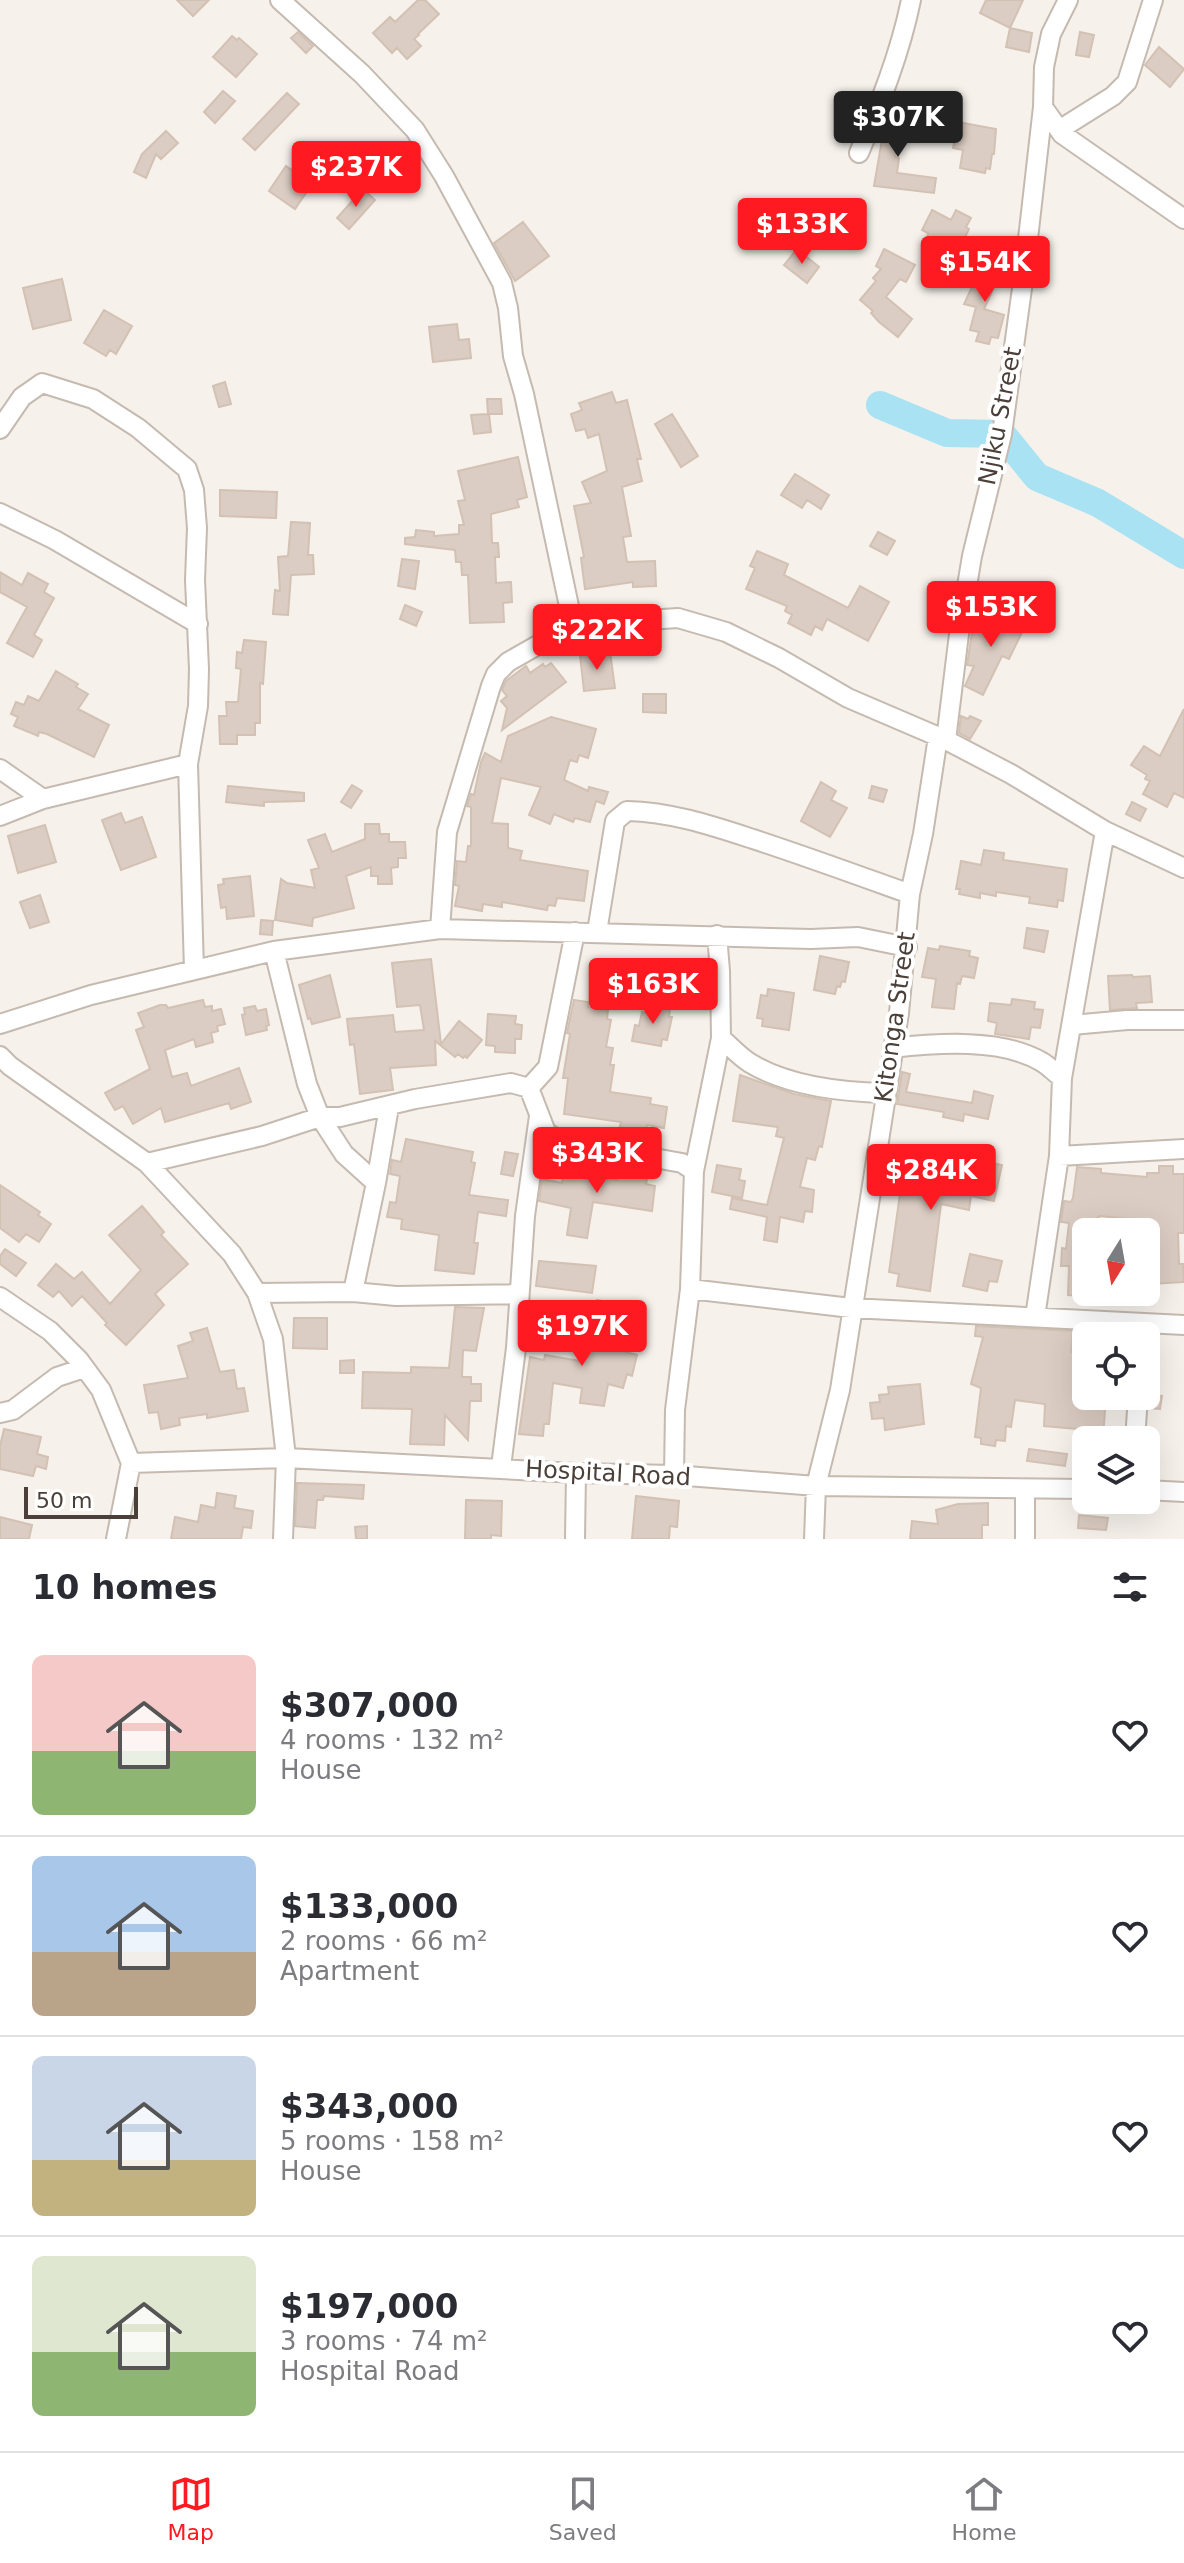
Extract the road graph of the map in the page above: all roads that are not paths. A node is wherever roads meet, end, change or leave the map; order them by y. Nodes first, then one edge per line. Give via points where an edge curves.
1 (280, 0) edge
2 (911, 0) edge
3 (1068, 0) edge
4 (1153, 0) edge
5 (1043, 107) junction
6 (1059, 130) junction
7 (859, 153) dead end
8 (1184, 219) edge
9 (0, 429) edge
10 (0, 513) edge
11 (198, 624) junction
12 (573, 625) junction
13 (942, 739) junction
14 (188, 764) junction
15 (0, 769) edge
16 (43, 799) junction
17 (0, 816) edge
18 (1105, 831) junction
19 (1184, 868) edge
20 (910, 894) junction
21 (440, 929) junction
22 (575, 932) junction
23 (597, 932) junction
24 (717, 935) junction
25 (907, 947) junction
26 (274, 951) junction
27 (194, 970) junction
28 (1184, 1020) edge
29 (0, 1024) edge
30 (1072, 1025) junction
31 (721, 1038) junction
32 (892, 1048) junction
33 (0, 1056) edge
34 (1062, 1078) junction
35 (529, 1088) junction
36 (885, 1093) junction
37 (389, 1107) junction
38 (539, 1115) junction
39 (320, 1117) junction
40 (1184, 1149) edge
41 (1059, 1156) junction
42 (147, 1163) junction
43 (694, 1171) junction
44 (376, 1183) junction
45 (690, 1289) junction
46 (353, 1292) junction
47 (257, 1293) junction
48 (519, 1294) junction
49 (0, 1297) edge
50 (851, 1308) junction
51 (1035, 1317) junction
52 (1079, 1322) edge
53 (1184, 1325) edge
54 (1160, 1327) edge
55 (84, 1368) junction
56 (0, 1413) edge
57 (286, 1458) junction
58 (131, 1463) junction
59 (501, 1467) junction
60 (576, 1473) junction
61 (674, 1475) junction
62 (816, 1486) junction
63 (1025, 1489) junction
64 (1072, 1489) edge
65 (1160, 1491) edge
66 (1184, 1492) edge
67 (116, 1539) edge
68 (283, 1539) edge
69 (575, 1539) edge
70 (814, 1539) edge
71 (1025, 1539) edge

1 - 12 street via 415,130 502,283 513,356
2 - 7 street via 892,74
3 - 5 street, Njiku Street via 1051,34
4 - 6 street via 1127,82
5 - 6 street
5 - 13 street, Njiku Street via 1002,434 972,556
6 - 8 street
9 - 11 street via 22,397 42,383 59,386 93,399 138,428 187,469 197,528
10 - 11 street
11 - 14 street via 198,706
12 - 13 street via 678,618 726,632 848,698
12 - 21 street via 496,674 447,832
13 - 18 street
13 - 20 street, Kitonga Street
14 - 16 street
14 - 27 street
15 - 16 street
16 - 17 street
18 - 19 street
18 - 30 street
20 - 23 street via 691,819 660,811 627,811 615,821
20 - 25 street, Kitonga Street
21 - 22 street
21 - 26 street
22 - 23 street
22 - 35 street via 548,1067
23 - 24 street
24 - 25 street via 858,937
24 - 31 street
25 - 32 street, Kitonga Street
26 - 27 street
26 - 39 street
27 - 29 street
28 - 30 street
30 - 34 street
31 - 36 street via 749,1062 785,1079
31 - 43 street
32 - 34 street via 936,1043 984,1046 1024,1054
32 - 36 street, Kitonga Street
33 - 42 street
34 - 41 street
35 - 37 street via 511,1083
35 - 38 street
36 - 50 street, Kitonga Street
37 - 39 street
37 - 44 street
38 - 43 street via 546,1132 560,1141 661,1158
38 - 48 street
39 - 42 street
39 - 44 street via 344,1154
40 - 41 street
41 - 51 street
42 - 47 street via 232,1254
43 - 45 street
44 - 46 street
45 - 50 street
45 - 61 street via 675,1410
46 - 47 street
46 - 48 street
47 - 57 street via 273,1339
48 - 59 street
49 - 55 street via 50,1331
50 - 51 street
50 - 62 street, Kitonga Street via 840,1390
51 - 52 street
53 - 54 street
55 - 56 street via 57,1377 13,1410
55 - 58 street via 101,1390
57 - 58 street, Hospital Road
57 - 59 street, Hospital Road
57 - 68 street
58 - 67 street
59 - 60 street, Hospital Road
60 - 61 street, Hospital Road
60 - 69 street
61 - 62 street, Hospital Road
62 - 63 street, Hospital Road
62 - 70 street, Kitonga Street
63 - 64 street, Hospital Road
63 - 71 street
65 - 66 street

